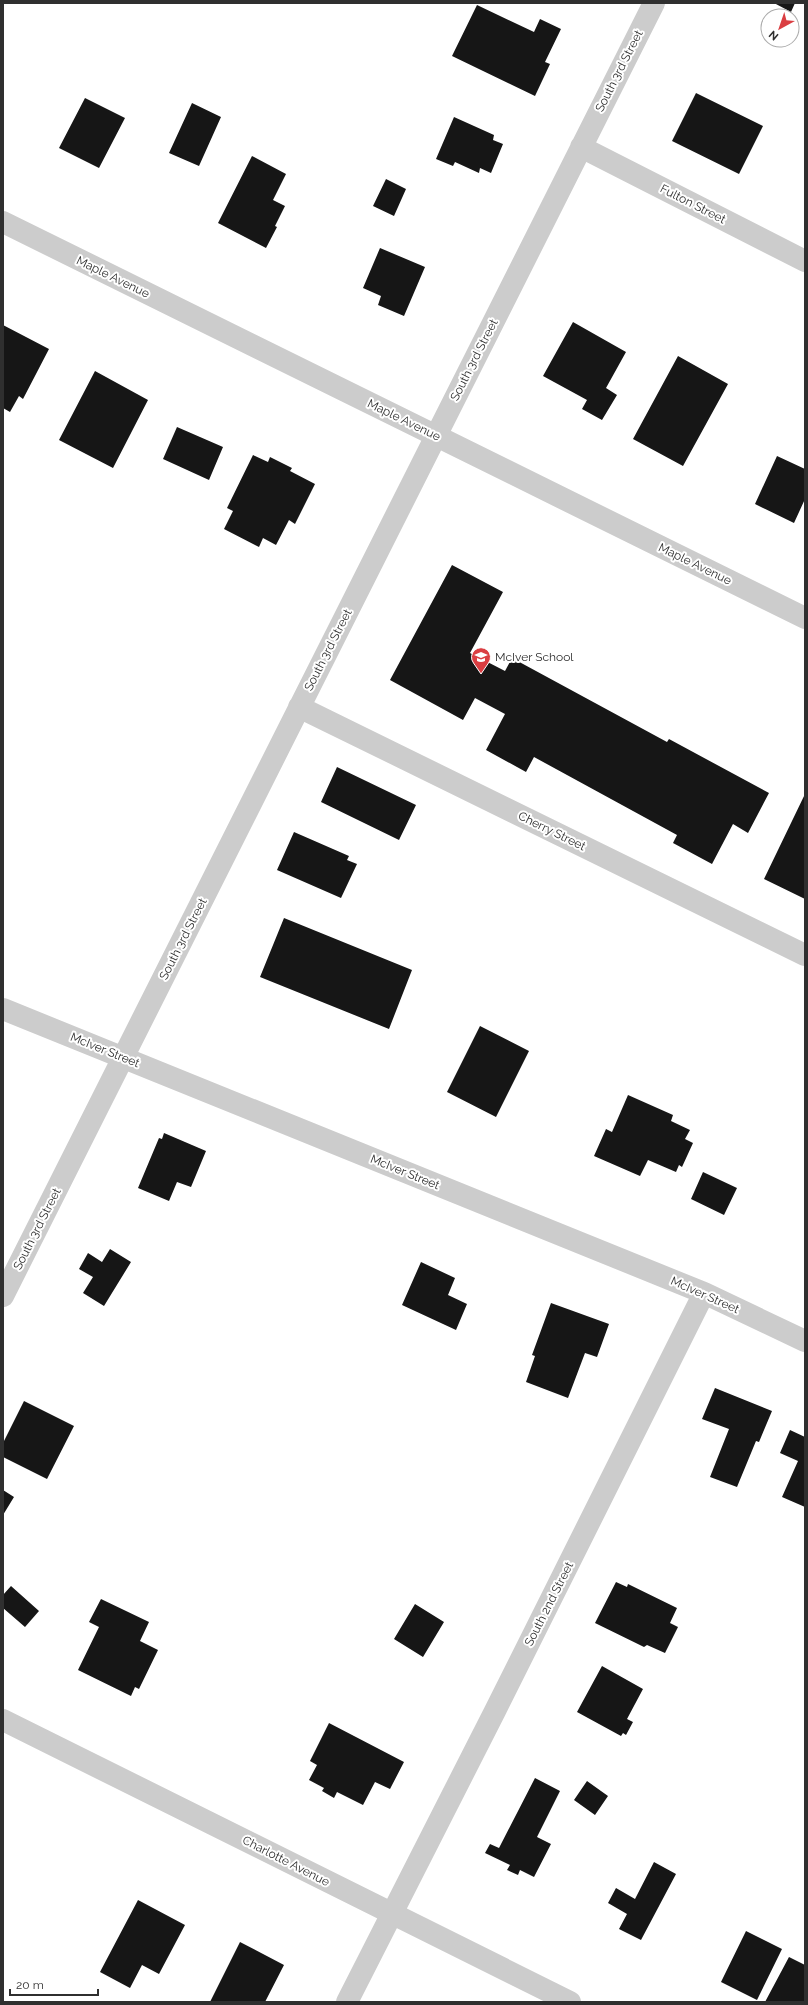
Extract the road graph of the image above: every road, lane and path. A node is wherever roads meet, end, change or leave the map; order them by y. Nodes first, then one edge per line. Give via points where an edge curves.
1 (654, 3) edge
2 (581, 147) junction
3 (3, 222) edge
4 (805, 261) edge
5 (436, 436) junction
6 (805, 618) edge
7 (300, 707) junction
8 (805, 955) edge
9 (3, 1009) edge
10 (123, 1058) junction
11 (704, 1293) junction
12 (3, 1296) edge
13 (805, 1341) edge
14 (3, 1720) edge
15 (391, 1914) junction
16 (347, 2002) edge
17 (570, 2002) edge

1 - 2 street, South 3rd Street
2 - 4 street, Fulton Street
2 - 5 street, South 3rd Street
3 - 5 street, Maple Avenue
5 - 6 street, Maple Avenue
5 - 7 street, South 3rd Street
7 - 8 street, Cherry Street
7 - 10 street, South 3rd Street
9 - 10 street, McIver Street
10 - 11 street, McIver Street
10 - 12 street, South 3rd Street
11 - 13 street, McIver Street
11 - 15 street, South 2nd Street
14 - 15 street, Charlotte Avenue
15 - 16 street, South 2nd Street
15 - 17 street, Charlotte Avenue

